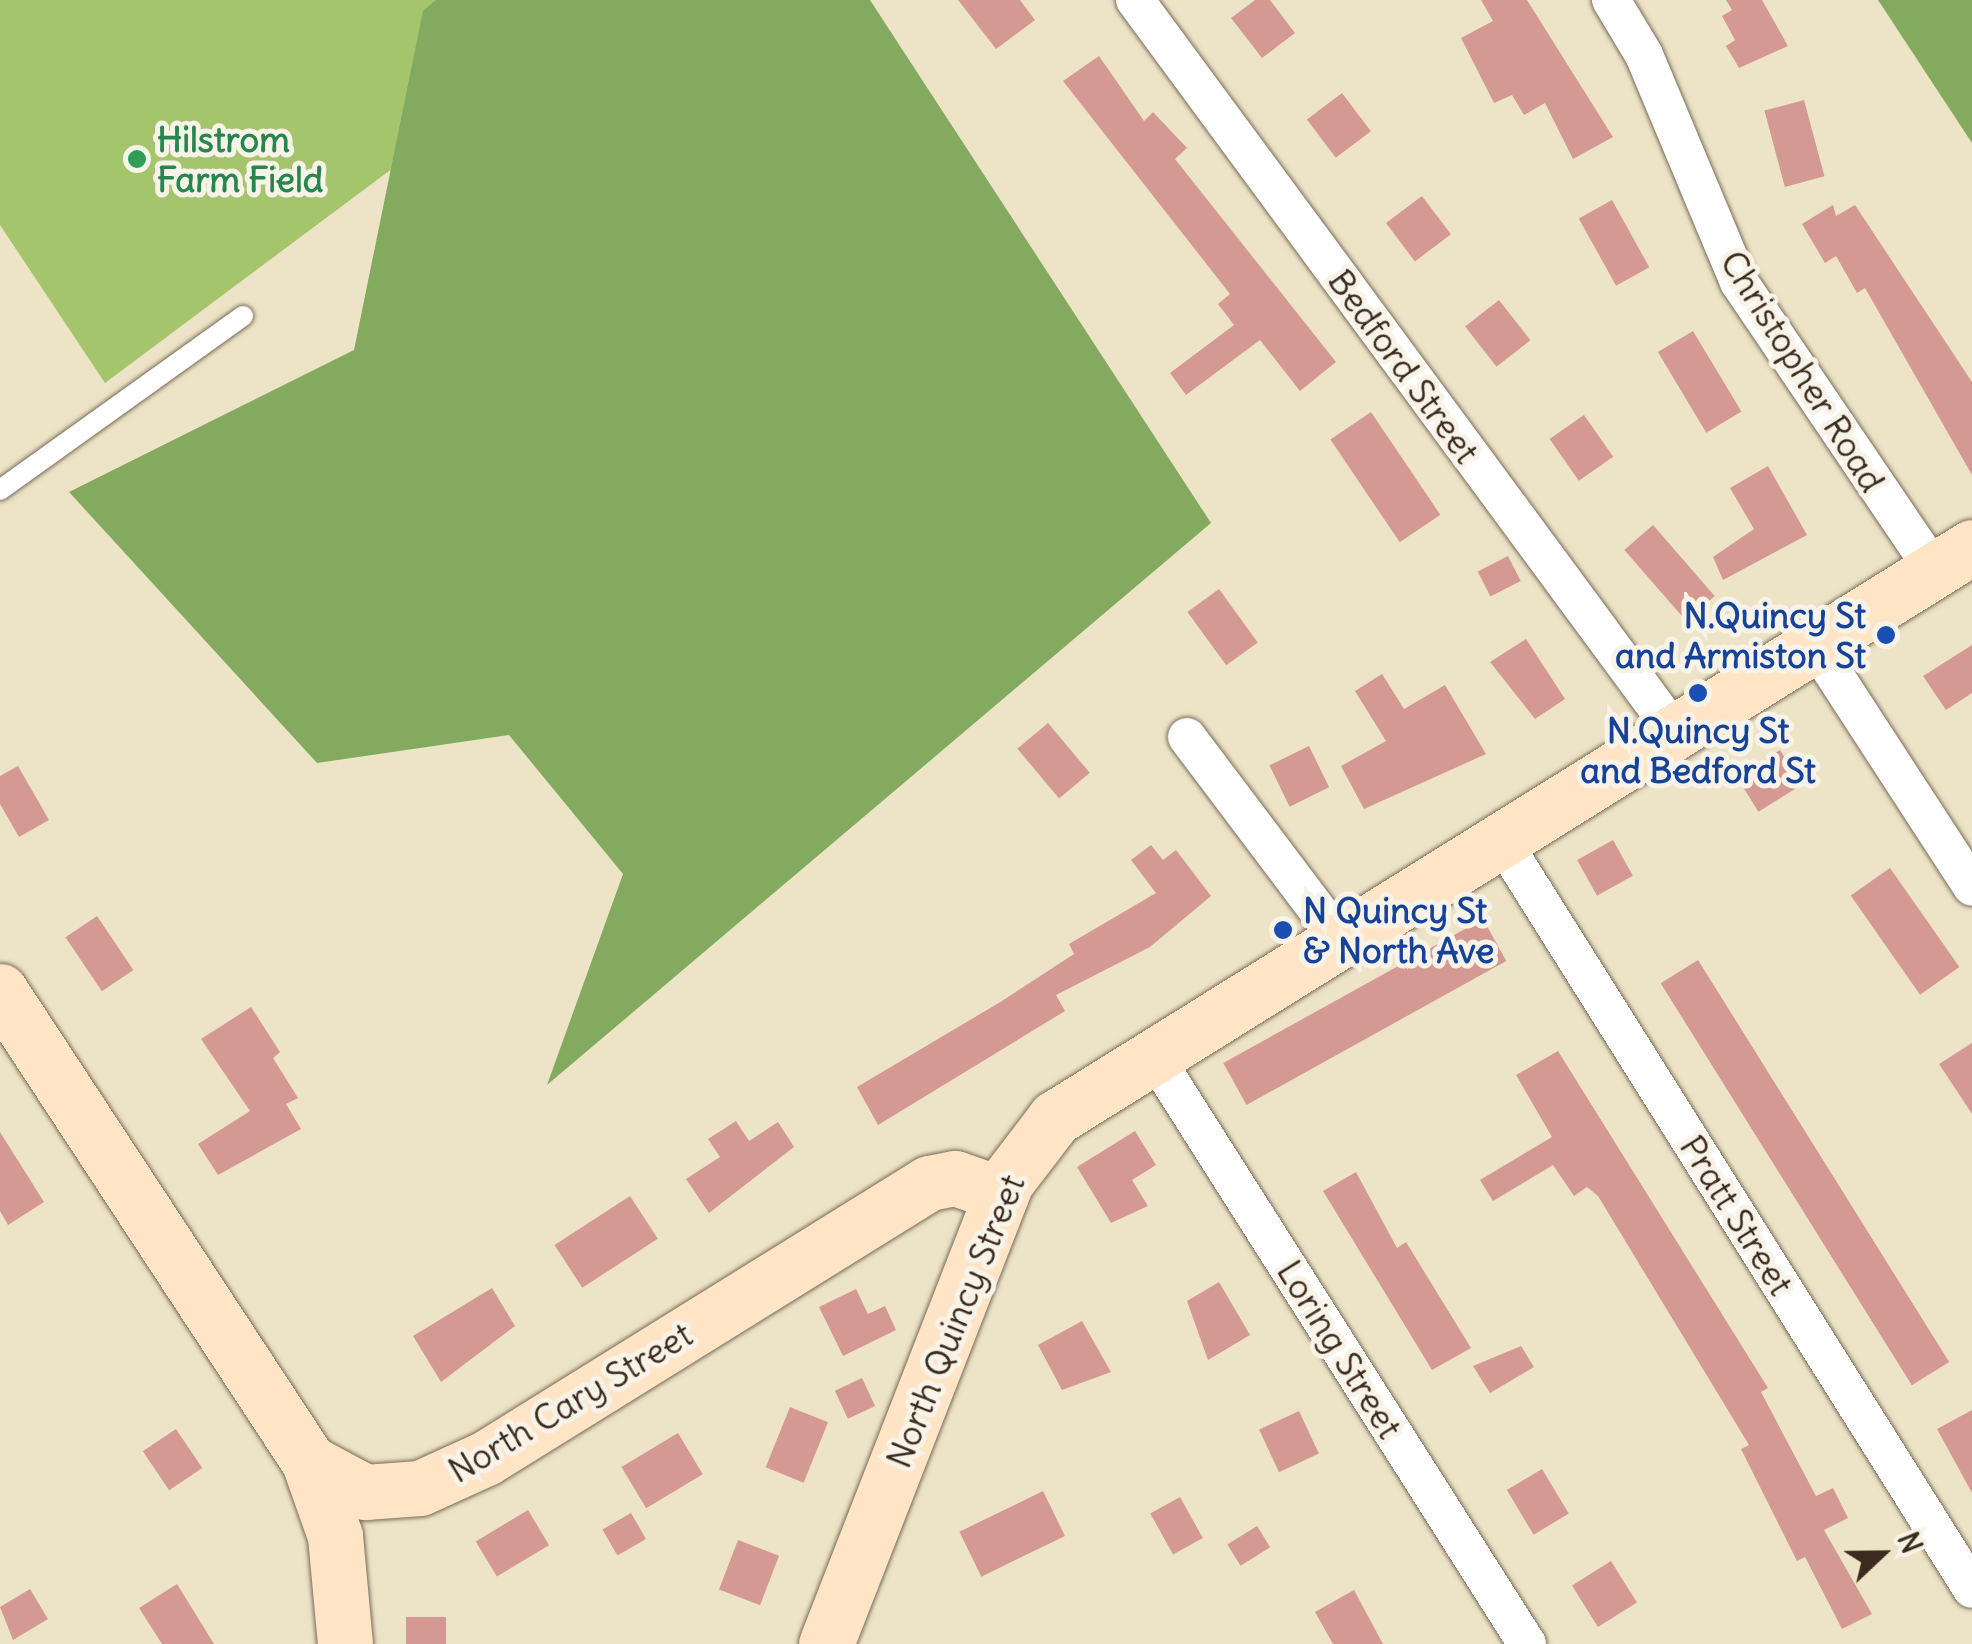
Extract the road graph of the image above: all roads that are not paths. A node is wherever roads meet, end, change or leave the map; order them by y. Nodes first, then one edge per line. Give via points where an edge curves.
1 (1135, 0) edge
2 (1611, 0) edge
3 (244, 316) dead end
4 (0, 490) edge
5 (1954, 559) edge
6 (1815, 644) junction
7 (1674, 731) junction
8 (1187, 737) dead end
9 (1502, 842) junction
10 (1972, 887) edge
11 (1340, 940) junction
12 (0, 991) edge
13 (1152, 1053) junction
14 (1001, 1194) junction
15 (309, 1462) junction
16 (1972, 1589) edge
17 (346, 1644) edge
18 (826, 1644) edge
19 (1527, 1644) edge

1 - 7 street, Bedford Street
2 - 5 street, Christopher Road via 1644,54 1739,282
3 - 4 lane
5 - 6 main road, North Quincy Street
6 - 7 main road, North Quincy Street
6 - 10 street
7 - 9 main road, North Quincy Street
8 - 11 street
9 - 11 main road, North Quincy Street
9 - 16 street, Pratt Street
11 - 13 main road, North Quincy Street
12 - 15 main road, North Cary Street
13 - 14 main road, North Quincy Street via 1056,1118
13 - 19 street, Loring Street
14 - 15 main road, North Cary Street via 955,1178 929,1184 447,1478 364,1492
14 - 18 main road, North Quincy Street
15 - 17 main road via 339,1555

